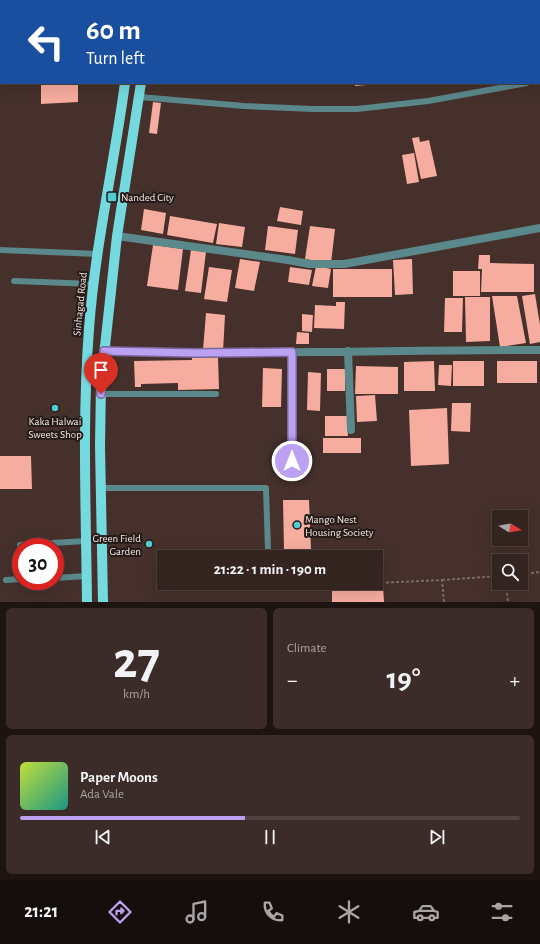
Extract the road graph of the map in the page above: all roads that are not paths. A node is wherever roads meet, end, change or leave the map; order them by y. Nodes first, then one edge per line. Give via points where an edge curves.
1 (125, 84) edge
2 (141, 84) edge
3 (522, 84) edge
4 (140, 97) junction
5 (117, 140) junction
6 (132, 143) junction
7 (540, 228) edge
8 (118, 236) junction
9 (0, 250) edge
10 (98, 254) junction
11 (14, 281) dead end
12 (94, 284) junction
13 (540, 350) edge
14 (104, 351) junction
15 (348, 351) junction
16 (292, 352) junction
17 (101, 394) junction
18 (216, 394) dead end
19 (351, 430) dead end
20 (84, 446) junction
21 (100, 446) junction
22 (292, 461) dead end
23 (101, 488) junction
24 (86, 541) junction
25 (64, 542) edge
26 (268, 550) dead end
27 (87, 576) junction
28 (64, 577) edge
29 (6, 580) dead end
30 (12, 580) edge
31 (88, 602) edge
32 (103, 602) edge

1 - 5 main road, Sinhagad Road
2 - 4 main road
3 - 4 lane via 428,101 357,109 314,110
4 - 6 main road
5 - 6 main road
5 - 10 main road, Sinhagad Road
6 - 8 main road
7 - 8 street via 344,264 309,264
8 - 14 main road
9 - 10 lane
10 - 12 main road, Sinhagad Road
11 - 12 lane
12 - 20 main road, Sinhagad Road via 85,382
13 - 15 street
14 - 16 street
14 - 17 main road
15 - 16 street
15 - 19 street
16 - 22 street
17 - 18 lane
17 - 21 main road
20 - 21 main road
20 - 24 main road, Sinhagad Road
21 - 23 main road
23 - 26 lane via 266,488
23 - 32 main road
24 - 25 lane
24 - 27 main road, Sinhagad Road
27 - 28 lane
27 - 31 main road, Sinhagad Road
29 - 30 lane

